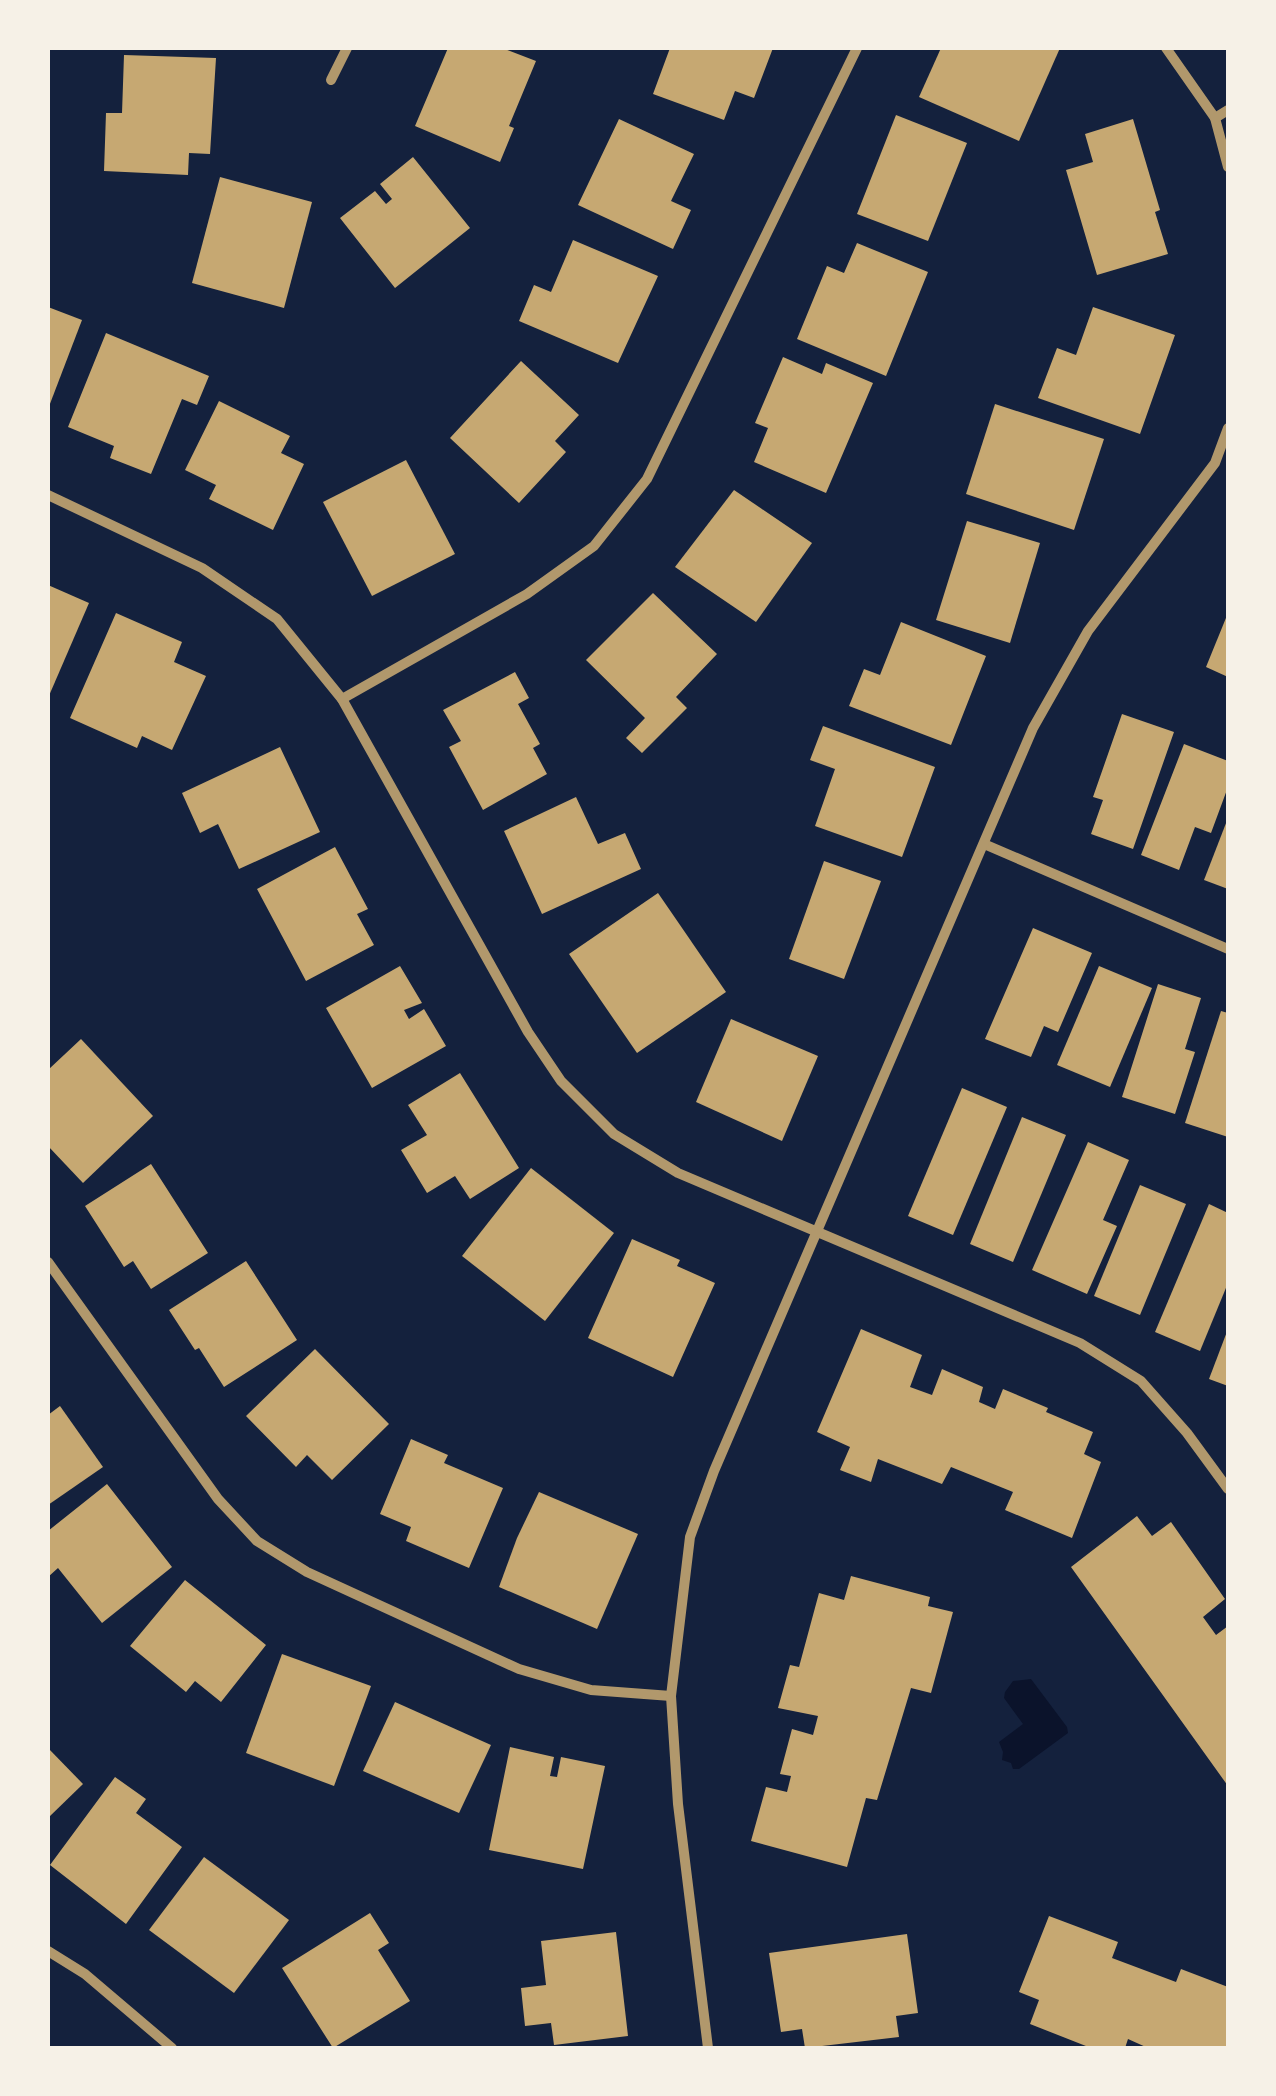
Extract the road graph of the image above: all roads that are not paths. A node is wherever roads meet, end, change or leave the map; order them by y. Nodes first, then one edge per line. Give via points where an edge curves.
1 (347, 48) edge
2 (856, 48) edge
3 (1166, 48) edge
4 (331, 80) dead end
5 (1228, 110) edge
6 (1215, 118) junction
7 (1228, 166) edge
8 (1228, 428) edge
9 (1216, 463) junction
10 (1228, 470) edge
11 (48, 495) edge
12 (342, 699) junction
13 (984, 844) junction
14 (1228, 948) edge
15 (816, 1233) junction
16 (48, 1262) edge
17 (1228, 1489) edge
18 (671, 1696) junction
19 (48, 1952) edge
20 (172, 2048) edge
21 (708, 2048) edge

1 - 4 street
2 - 12 street via 647,480 594,546 526,594
3 - 6 street
5 - 6 street
6 - 7 street
8 - 9 street
9 - 10 street
9 - 13 street via 1088,631 1033,728
11 - 12 street via 202,568 277,618
12 - 15 street via 561,1080 614,1134 678,1173
13 - 14 street
13 - 15 street
15 - 17 street via 1080,1344 1141,1381
15 - 18 street via 690,1537
16 - 18 street via 218,1499 257,1541 308,1572 519,1669 591,1690
18 - 21 street
19 - 20 street via 85,1974

